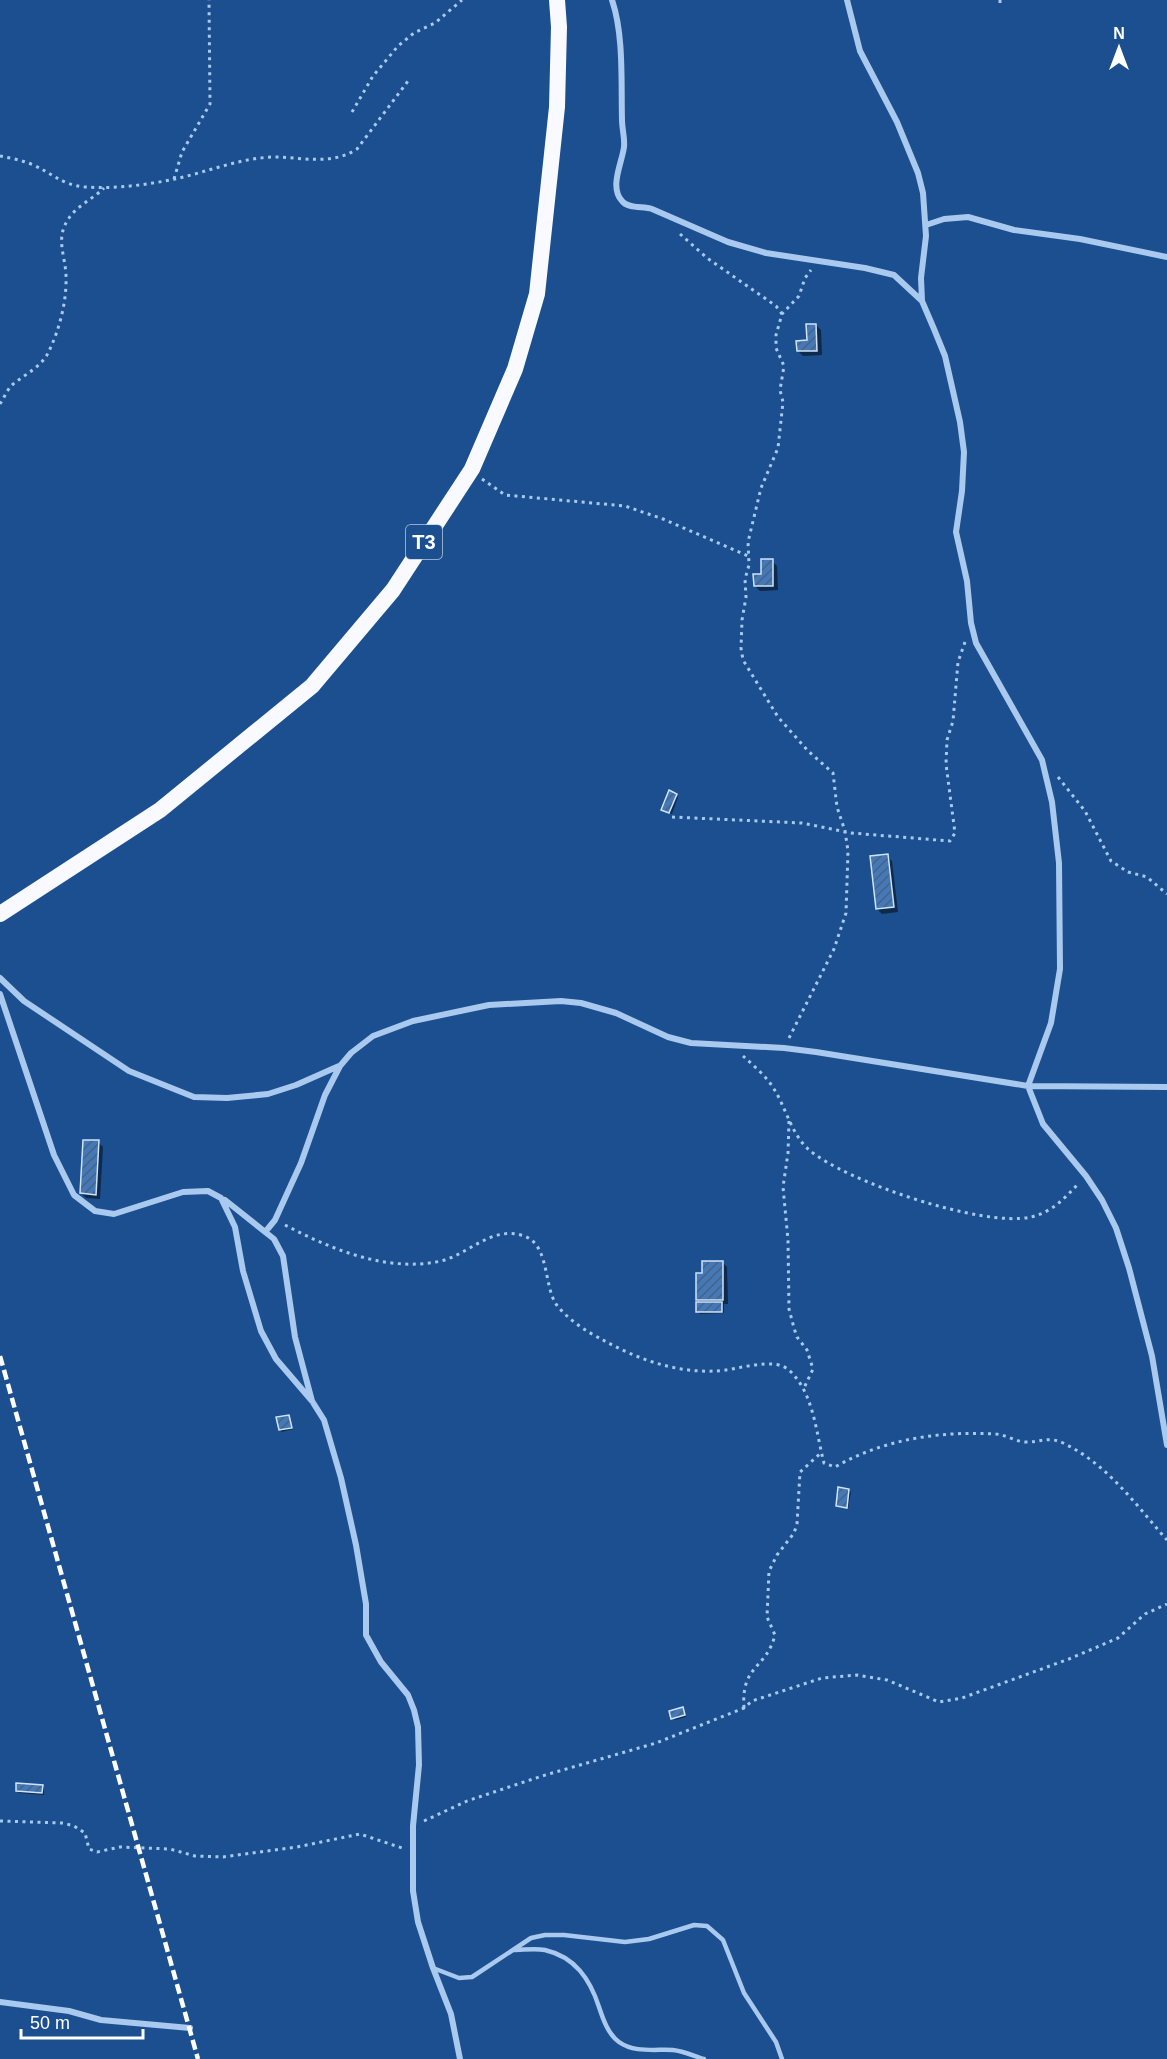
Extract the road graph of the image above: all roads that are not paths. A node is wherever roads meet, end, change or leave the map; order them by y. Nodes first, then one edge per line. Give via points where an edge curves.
1 (557, 0) edge
2 (612, 0) edge
3 (847, 0) edge
4 (926, 225) junction
5 (1167, 256) edge
6 (921, 301) junction
7 (0, 914) edge
8 (0, 978) edge
9 (0, 994) edge
10 (340, 1066) junction
11 (1028, 1086) junction
12 (1167, 1087) edge
13 (221, 1198) junction
14 (266, 1231) junction
15 (312, 1401) junction
16 (1167, 1445) edge
17 (513, 1950) junction
18 (433, 1968) junction
19 (0, 2002) edge
20 (190, 2028) dead end
21 (460, 2059) edge
22 (704, 2059) edge
23 (782, 2059) edge

1 - 7 highway, T3 via 557,107 537,294 515,369 472,470 393,590 312,686 160,810
2 - 6 street via 619,45 624,146 617,181 621,201 652,208 728,242 766,253 885,272 894,275
3 - 4 street via 860,51 918,173
4 - 5 street via 968,217 1014,230
4 - 6 street
6 - 11 street via 945,356 960,422 964,474 956,532 976,643 1042,760 1052,802 1059,863 1060,969 1051,1023
8 - 10 street via 24,1001 129,1071 194,1097 268,1094
9 - 13 street via 54,1155 75,1195 95,1211 114,1214 183,1192 208,1191
10 - 11 street via 373,1036 413,1021 489,1005 561,1001 616,1013 691,1043 784,1048
10 - 14 street via 325,1095 301,1163
11 - 12 street
11 - 16 street via 1043,1124 1086,1176 1116,1228 1152,1356
13 - 14 street
13 - 15 street via 235,1227 261,1331 276,1359
14 - 15 street via 283,1256 296,1337
15 - 18 street via 324,1420 344,1488 366,1604 366,1635 381,1662 408,1695 418,1727 412,1891
17 - 18 lane via 472,1977 459,1978
17 - 22 lane via 545,1950 583,1971 603,2021 616,2040 626,2046 675,2050
17 - 23 lane via 531,1938 545,1935 625,1942 694,1925 707,1926 723,1940 744,1993
18 - 21 street via 451,2014
19 - 20 street via 101,2020

